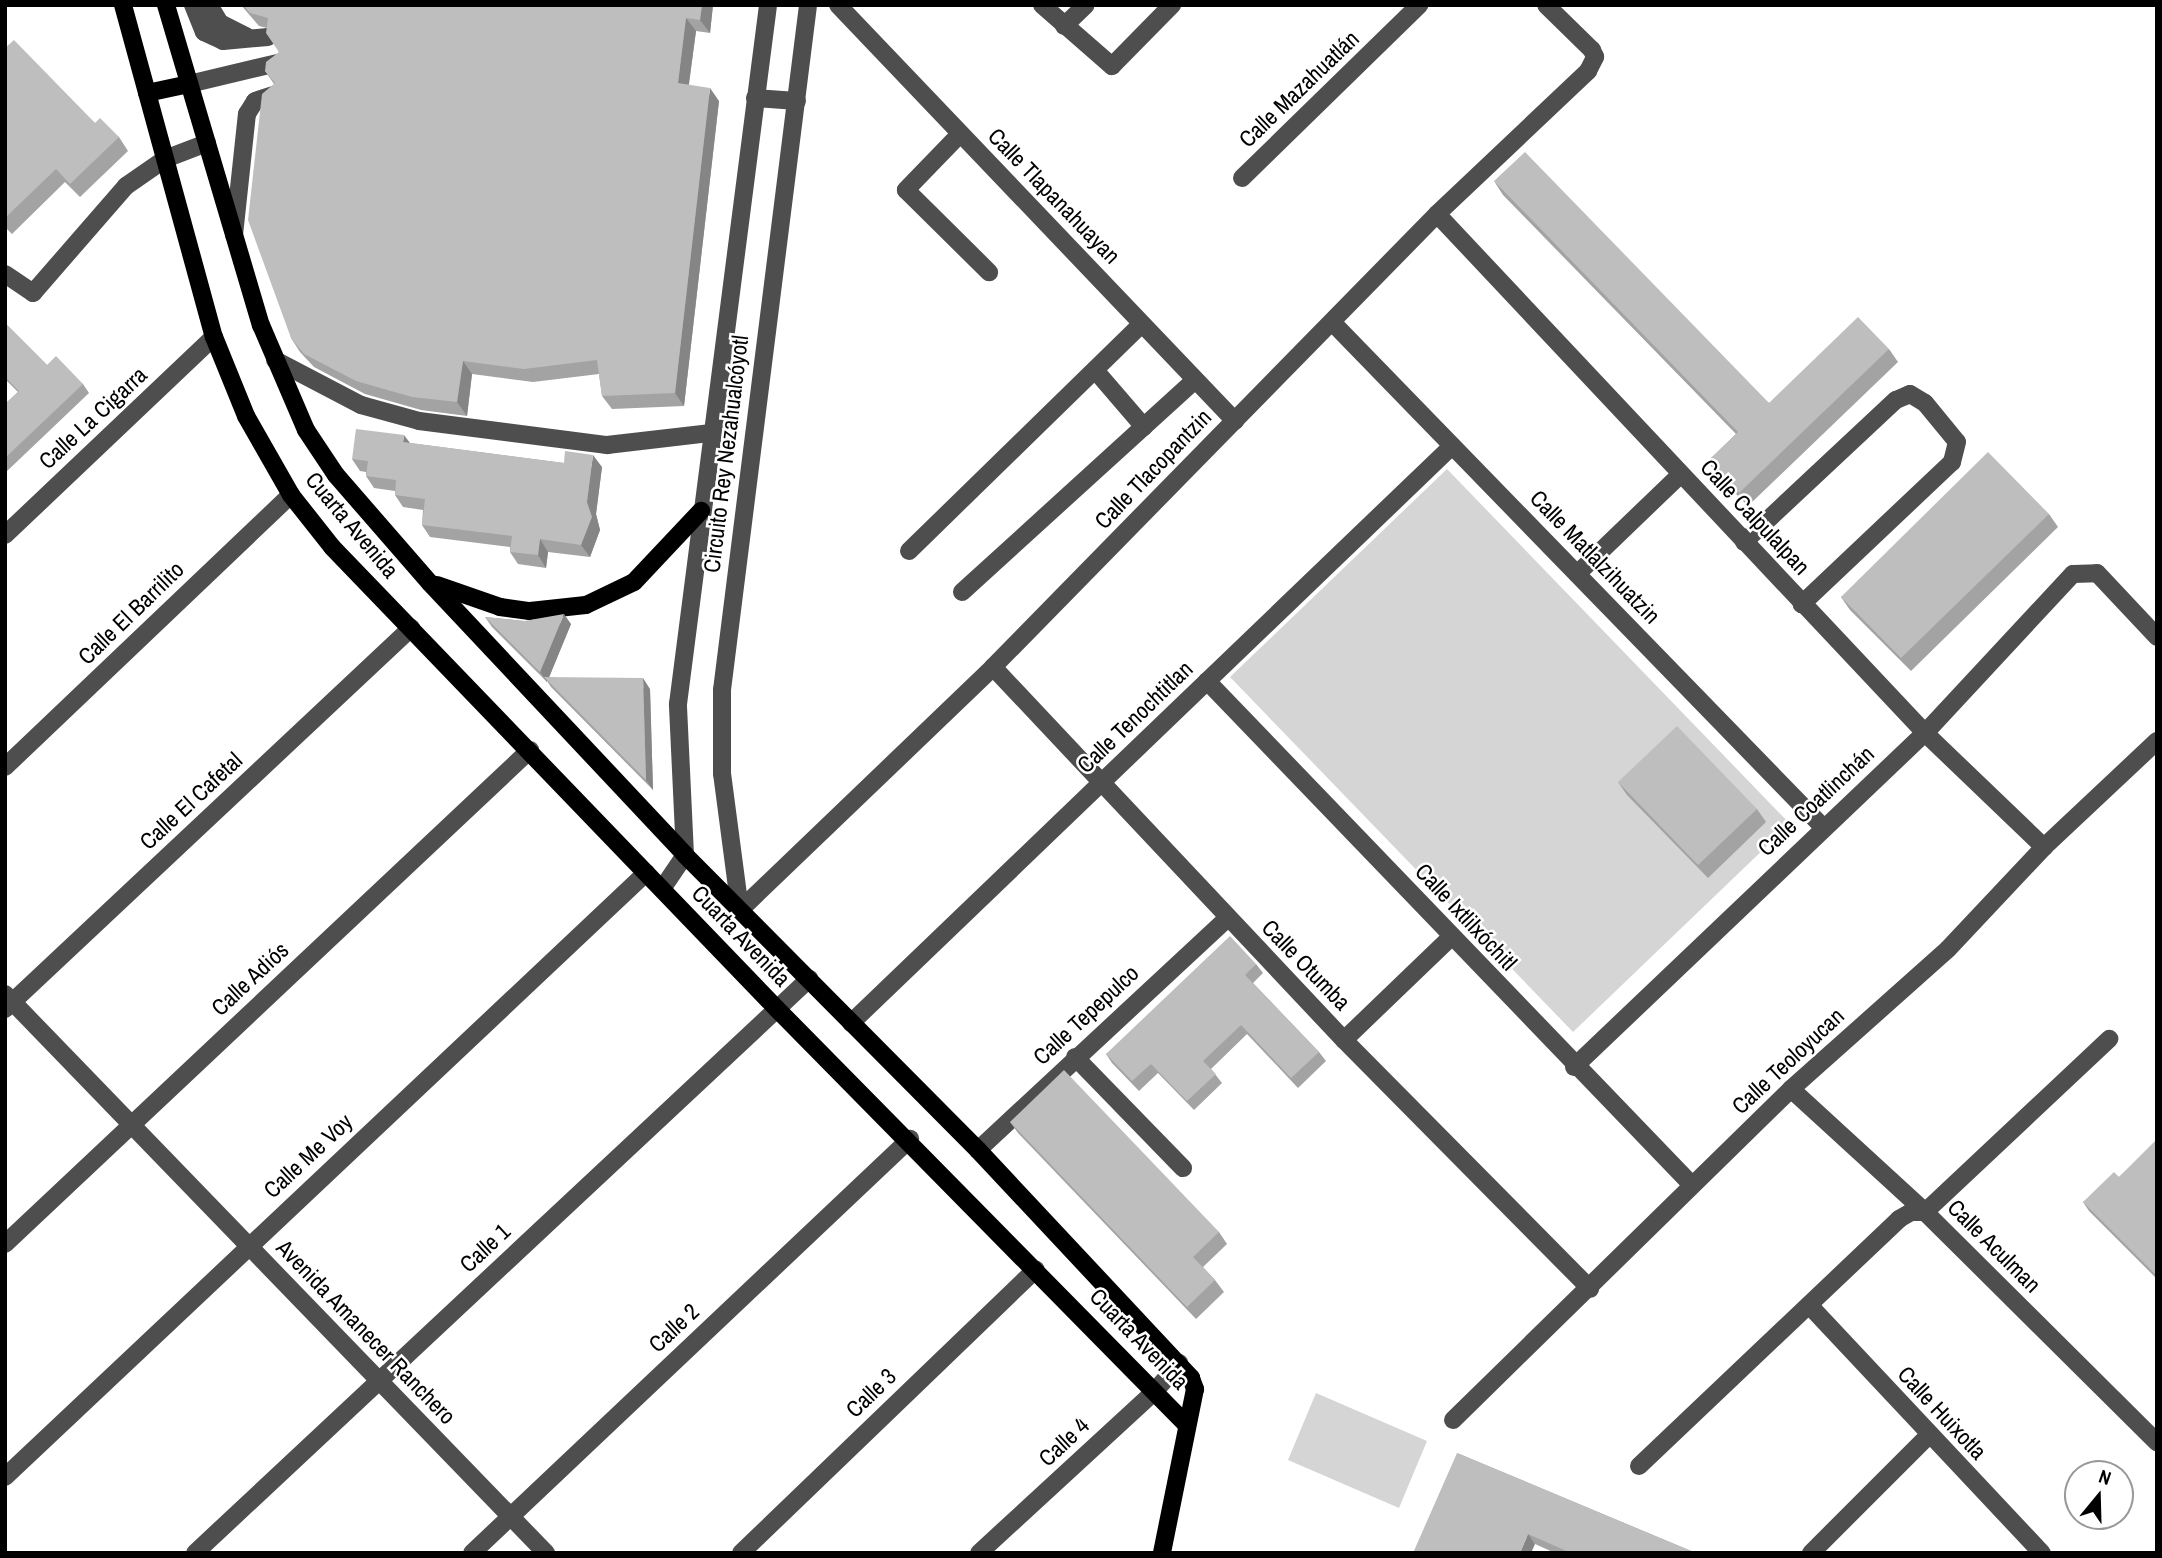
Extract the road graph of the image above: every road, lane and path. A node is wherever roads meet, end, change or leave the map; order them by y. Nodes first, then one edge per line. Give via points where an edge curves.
1 (123, 5) edge
2 (166, 5) edge
3 (193, 5) edge
4 (209, 5) edge
5 (768, 5) edge
6 (808, 5) edge
7 (838, 5) edge
8 (1042, 5) edge
9 (1086, 5) edge
10 (1172, 5) edge
11 (1419, 5) edge
12 (1546, 5) edge
13 (1065, 26) junction
14 (247, 37) junction
15 (268, 37) edge
16 (277, 63) edge
17 (189, 84) junction
18 (147, 93) junction
19 (273, 95) edge
20 (755, 98) junction
21 (797, 100) junction
22 (960, 134) junction
23 (207, 143) junction
24 (165, 159) junction
25 (1242, 178) dead end
26 (1437, 214) junction
27 (234, 235) junction
28 (989, 272) dead end
29 (5, 274) edge
30 (1332, 322) junction
31 (1142, 324) junction
32 (214, 337) junction
33 (275, 360) junction
34 (1096, 370) junction
35 (1195, 380) junction
36 (1235, 421) junction
37 (1144, 426) junction
38 (711, 433) junction
39 (1452, 446) junction
40 (1681, 474) junction
41 (291, 495) junction
42 (701, 511) junction
43 (5, 534) edge
44 (1744, 542) junction
45 (909, 551) dead end
46 (1577, 574) junction
47 (430, 583) junction
48 (962, 592) dead end
49 (1802, 604) junction
50 (411, 628) junction
51 (2157, 637) edge
52 (993, 667) junction
53 (1207, 681) junction
54 (1925, 733) junction
55 (2157, 740) edge
56 (530, 750) junction
57 (5, 767) edge
58 (1102, 782) junction
59 (1823, 827) junction
60 (2044, 847) junction
61 (685, 855) junction
62 (646, 873) junction
63 (662, 889) junction
64 (740, 910) junction
65 (1228, 918) junction
66 (1451, 937) junction
67 (808, 979) junction
68 (8, 1002) edge
69 (777, 1009) junction
70 (851, 1023) junction
71 (2109, 1039) dead end
72 (1344, 1040) junction
73 (1076, 1057) junction
74 (1574, 1067) junction
75 (1791, 1090) junction
76 (130, 1125) junction
77 (910, 1139) junction
78 (978, 1150) junction
79 (1184, 1168) dead end
80 (1692, 1185) junction
81 (1924, 1212) junction
82 (5, 1244) edge
83 (248, 1246) junction
84 (1036, 1269) junction
85 (1590, 1289) junction
86 (1809, 1306) junction
87 (1179, 1363) junction
88 (378, 1381) junction
89 (1155, 1391) junction
90 (1453, 1420) dead end
91 (1185, 1423) junction
92 (1928, 1436) junction
93 (2157, 1443) edge
94 (1639, 1466) dead end
95 (5, 1477) edge
96 (510, 1515) junction
97 (195, 1553) edge
98 (472, 1553) edge
99 (546, 1553) edge
100 (741, 1553) edge
101 (979, 1553) edge
102 (1162, 1553) edge
103 (1811, 1553) edge
104 (2042, 1553) edge

1 - 18 main road, Cuarta Avenida
2 - 17 main road, Cuarta Avenida
3 - 14 street via 204,32 223,41
4 - 14 street via 220,23
5 - 20 street, Circuito Rey Nezahualcóyotl
6 - 21 street, Circuito Rey Nezahualcóyotl
7 - 22 street, Calle Tlapanahuayan
8 - 13 street
9 - 13 street
10 - 13 street via 1112,66
11 - 25 street, Calle Mazahuatlán
12 - 26 street, Calle Tlacopantzin via 1595,57 1588,71
14 - 15 street
16 - 17 street
17 - 18 main road
17 - 23 main road, Cuarta Avenida
18 - 24 main road, Cuarta Avenida
19 - 27 street via 255,101 247,114
20 - 21 street
20 - 38 street, Circuito Rey Nezahualcóyotl
21 - 64 street, Circuito Rey Nezahualcóyotl via 722,690 722,774
22 - 28 street via 905,190
22 - 31 street, Calle Tlapanahuayan
23 - 24 street
23 - 27 main road, Cuarta Avenida
24 - 29 street via 127,186 33,293
24 - 32 main road, Cuarta Avenida
26 - 30 street, Calle Tlacopantzin
26 - 40 street, Calle Calpulalpan
27 - 33 main road, Cuarta Avenida
30 - 36 street, Calle Tlacopantzin
30 - 39 street, Calle Matlalzihuatzin
31 - 34 street
31 - 35 street, Calle Tlapanahuayan
32 - 41 main road, Cuarta Avenida via 246,416
32 - 43 street, Calle La Cigarra
33 - 38 street via 361,405 419,421 607,445
33 - 47 main road, Cuarta Avenida via 306,430 336,475
34 - 37 street
34 - 45 street
35 - 36 street, Calle Tlapanahuayan
35 - 37 street
36 - 52 street, Calle Tlacopantzin
37 - 48 street
38 - 42 street, Circuito Rey Nezahualcóyotl
39 - 46 street, Calle Matlalzihuatzin
39 - 53 street, Calle Tenochtitlan
40 - 44 street, Calle Calpulalpan
40 - 46 street
41 - 50 main road, Cuarta Avenida via 332,547
41 - 57 street, Calle El Barrilito
42 - 47 main road via 634,582 586,605 530,611 500,607
42 - 61 street, Circuito Rey Nezahualcóyotl via 678,704
44 - 49 street, Calle Calpulalpan
44 - 49 street via 1896,400 1910,394 1925,403 1953,436 1955,456
46 - 59 street, Calle Matlalzihuatzin
47 - 61 main road, Cuarta Avenida
49 - 54 street, Calle Calpulalpan
50 - 56 main road, Cuarta Avenida
50 - 68 street, Calle El Cafetal
51 - 54 street, Calle Coatlinchán via 2105,580 2087,570 2073,574
52 - 58 street, Calle Otumba
52 - 64 street, Calle Tlacopantzin
53 - 58 street, Calle Tenochtitlan
53 - 66 street, Calle Ixtlilxóchitl
54 - 59 street, Calle Coatlinchán
54 - 60 street, Calle Calpulalpan
55 - 60 street, Calle Teoloyucan
56 - 62 main road, Cuarta Avenida
56 - 76 street, Calle Adiós
58 - 65 street, Calle Otumba
58 - 70 street, Calle Tenochtitlan
59 - 74 street, Calle Coatlinchán
60 - 75 street, Calle Teoloyucan via 1948,949
61 - 63 street
61 - 64 main road, Cuarta Avenida
62 - 63 main road, Cuarta Avenida
62 - 83 street, Calle Me Voy
63 - 69 main road, Cuarta Avenida
64 - 67 main road, Cuarta Avenida
65 - 72 street, Calle Otumba
65 - 73 street, Calle Tepepulco
66 - 72 street
66 - 74 street, Calle Ixtlilxóchitl
67 - 69 street, Calle 1
67 - 70 main road, Cuarta Avenida
68 - 76 street, Avenida Amanecer Ranchero
69 - 77 main road, Cuarta Avenida
69 - 88 street, Calle 1
70 - 78 main road, Cuarta Avenida
71 - 81 street
72 - 85 street, Calle Otumba
73 - 78 street, Calle Tepepulco
73 - 79 street
74 - 80 street, Calle Ixtlilxóchitl
75 - 80 street, Calle Teoloyucan
75 - 81 street, Calle Aculman
76 - 82 street, Calle Adiós
76 - 83 street, Avenida Amanecer Ranchero
77 - 84 main road, Cuarta Avenida
77 - 96 street, Calle 2
78 - 87 main road, Cuarta Avenida
80 - 85 street, Calle Teoloyucan
81 - 86 street via 1911,1212 1899,1219
81 - 93 street, Calle Aculman
83 - 88 street, Avenida Amanecer Ranchero
83 - 95 street, Calle Me Voy
84 - 89 main road, Cuarta Avenida
84 - 100 street, Calle 3
85 - 90 street, Calle Teoloyucan
86 - 92 street, Calle Huixotla
86 - 94 street
87 - 89 street, Calle 4
87 - 91 main road, Cuarta Avenida via 1195,1389
88 - 96 street, Avenida Amanecer Ranchero
88 - 97 street, Calle 1
89 - 91 main road, Cuarta Avenida
89 - 101 street, Calle 4
91 - 102 main road
92 - 103 street
92 - 104 street, Calle Huixotla
96 - 98 street, Calle 2
96 - 99 street, Avenida Amanecer Ranchero

